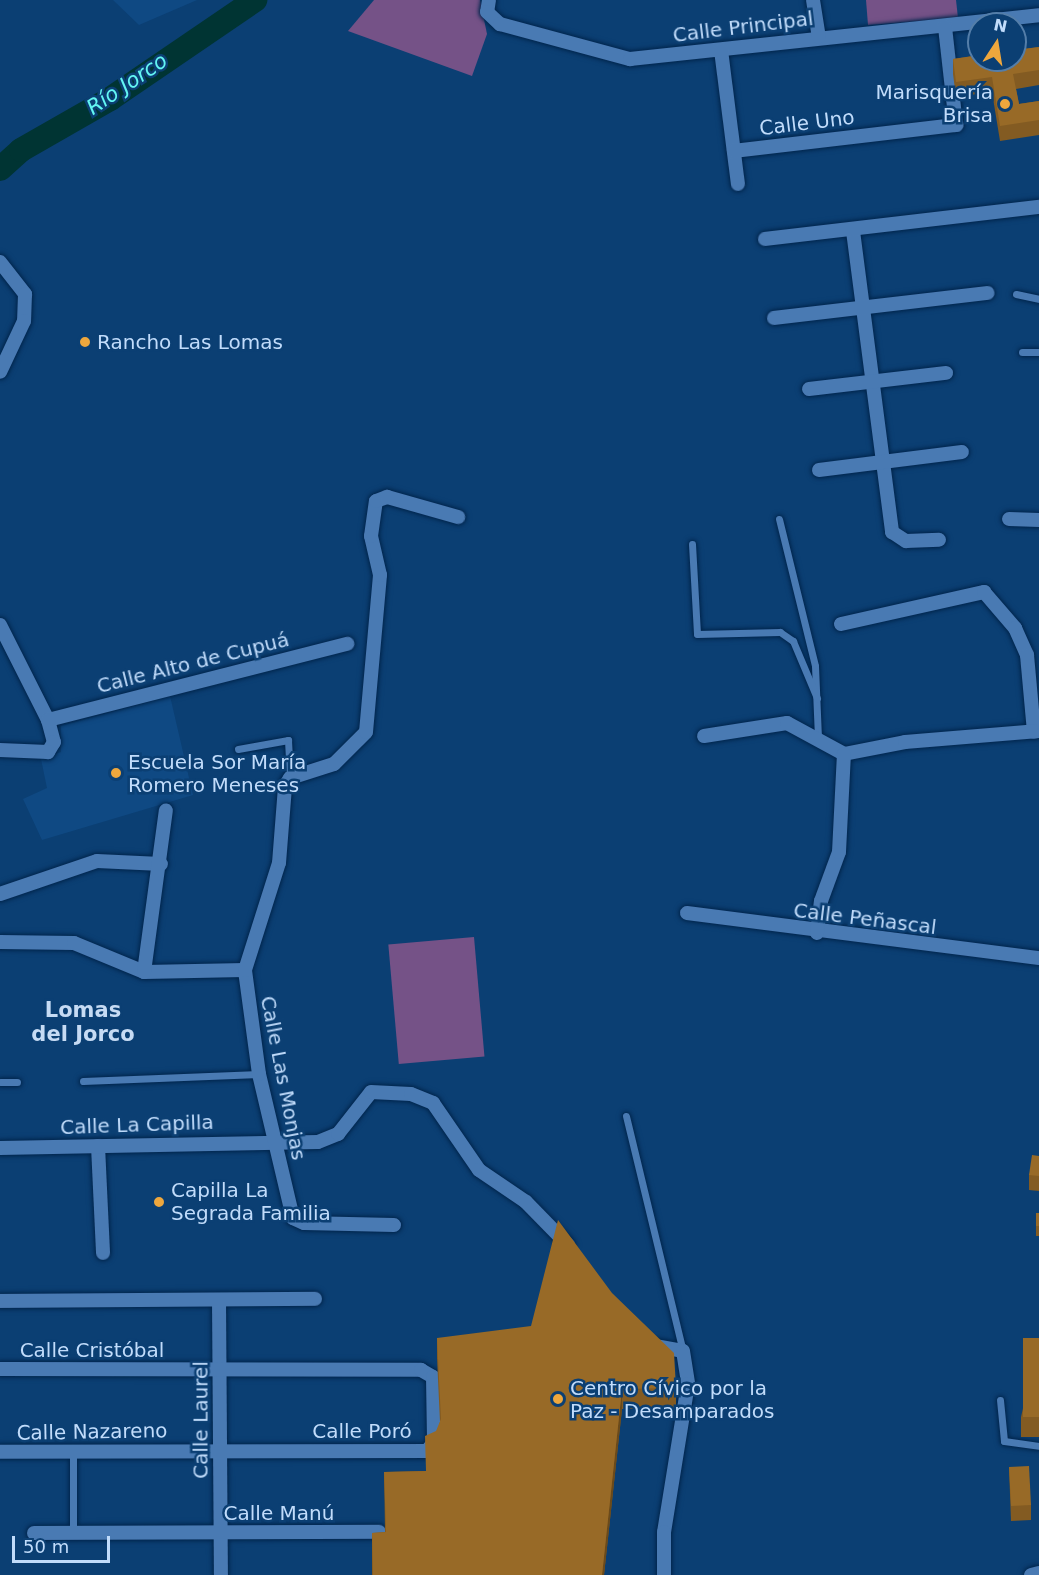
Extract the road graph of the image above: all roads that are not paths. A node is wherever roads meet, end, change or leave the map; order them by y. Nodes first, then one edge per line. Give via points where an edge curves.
1 (489, 0) edge
2 (813, 0) edge
3 (1039, 15) edge
4 (945, 27) junction
5 (819, 37) junction
6 (721, 50) junction
7 (734, 151) junction
8 (738, 184) dead end
9 (1035, 209) edge
10 (853, 231) junction
11 (765, 239) dead end
12 (0, 262) edge
13 (988, 293) dead end
14 (1016, 294) dead end
15 (1039, 298) edge
16 (861, 306) junction
17 (774, 318) dead end
18 (1023, 352) dead end
19 (1039, 352) edge
20 (0, 372) edge
21 (946, 374) dead end
22 (871, 383) junction
23 (809, 389) dead end
24 (962, 452) dead end
25 (882, 463) junction
26 (819, 470) dead end
27 (458, 517) dead end
28 (779, 519) dead end
29 (1009, 519) dead end
30 (1039, 520) edge
31 (939, 540) dead end
32 (692, 544) dead end
33 (841, 624) dead end
34 (0, 625) edge
35 (347, 644) dead end
36 (817, 698) junction
37 (48, 720) junction
38 (1036, 731) edge
39 (704, 736) dead end
40 (818, 739) junction
41 (238, 749) dead end
42 (0, 750) edge
43 (844, 754) junction
44 (290, 778) junction
45 (166, 810) dead end
46 (161, 864) junction
47 (0, 894) edge
48 (687, 913) dead end
49 (817, 933) junction
50 (0, 942) edge
51 (1039, 958) edge
52 (246, 970) junction
53 (144, 972) junction
54 (259, 1074) junction
55 (83, 1081) dead end
56 (0, 1082) edge
57 (17, 1082) dead end
58 (626, 1116) dead end
59 (276, 1140) junction
60 (98, 1146) junction
61 (0, 1148) edge
62 (394, 1225) dead end
63 (103, 1253) dead end
64 (580, 1258) edge
65 (315, 1299) dead end
66 (219, 1300) junction
67 (0, 1301) edge
68 (644, 1334) edge
69 (683, 1351) junction
70 (0, 1369) edge
71 (220, 1369) junction
72 (1000, 1400) dead end
73 (1039, 1446) edge
74 (220, 1450) junction
75 (73, 1451) junction
76 (0, 1452) edge
77 (380, 1532) edge
78 (34, 1533) dead end
79 (73, 1533) junction
80 (221, 1533) junction
81 (1039, 1573) edge
82 (221, 1575) edge
83 (664, 1575) edge
84 (1031, 1575) edge

1 - 6 street, Calle Principal via 492,19 630,59
2 - 5 street
3 - 4 street, Calle Principal
4 - 5 street, Calle Principal
4 - 7 street, Calle Uno via 956,125
5 - 6 street, Calle Principal
6 - 7 street
7 - 8 street
9 - 10 street
10 - 11 street
10 - 16 street
12 - 20 street via 25,294 24,321
13 - 16 street
14 - 15 lane
16 - 17 street
16 - 22 street
18 - 19 lane
21 - 22 street
22 - 23 street
22 - 25 street
24 - 25 street
25 - 26 street
25 - 31 street via 892,532 906,541
27 - 44 street via 387,497 376,501 371,536 380,574 366,732 334,764
28 - 36 lane
29 - 30 street
32 - 36 lane via 697,634 780,632 793,641
33 - 38 street via 984,592 1015,628 1027,655
34 - 37 street
35 - 37 street, Calle Alto de Cupuá
36 - 40 lane
37 - 42 street via 54,742 48,753
38 - 43 street via 905,742
39 - 40 street via 787,723
40 - 43 street
41 - 44 lane via 288,740
43 - 49 street via 839,852 821,901
44 - 52 street, Calle Las Monjas via 279,862
45 - 46 street
46 - 47 street via 97,861
46 - 53 street
48 - 49 street, Calle Peñascal
49 - 51 street, Calle Peñascal
50 - 53 street via 74,943
52 - 53 street
52 - 54 street, Calle Las Monjas
54 - 55 lane
54 - 59 street, Calle Las Monjas
56 - 57 lane
58 - 69 lane
59 - 60 street, Calle La Capilla
59 - 62 street, Calle Las Monjas via 293,1218 304,1223
59 - 64 street, Calle La Capilla via 318,1142 338,1134 371,1092 422,1096 433,1103 479,1170 526,1202
60 - 61 street, Calle La Capilla
60 - 63 street
65 - 66 street
66 - 67 street
66 - 71 street, Calle Laurel
68 - 69 street via 658,1349
69 - 83 street via 688,1384 664,1532
70 - 71 street, Calle Cristóbal
71 - 74 street, Calle Laurel
71 - 74 street, Calle Poró via 421,1370 433,1377 435,1442 427,1451
72 - 73 lane via 1004,1442
74 - 75 street, Calle Nazareno
74 - 80 street, Calle Laurel
75 - 76 street, Calle Nazareno
75 - 79 lane
77 - 80 street, Calle Manú
78 - 79 street, Calle Manú
79 - 80 street, Calle Manú
80 - 82 street, Calle Laurel
81 - 84 street

